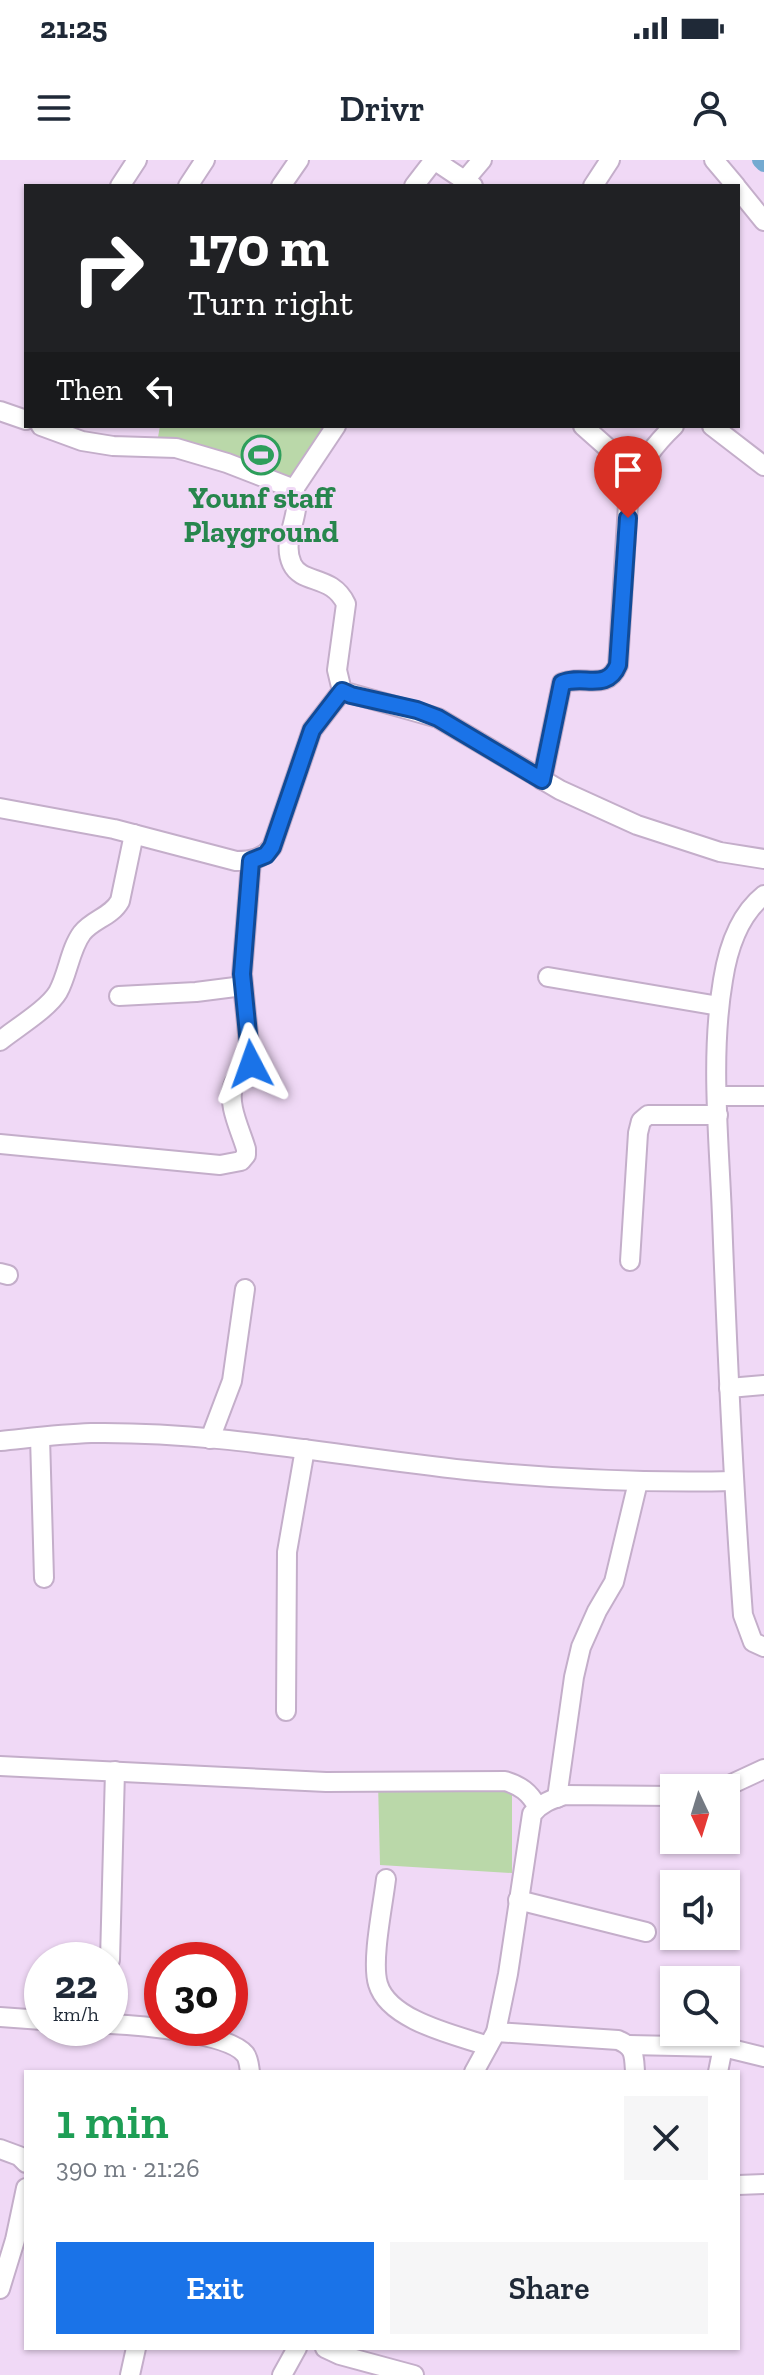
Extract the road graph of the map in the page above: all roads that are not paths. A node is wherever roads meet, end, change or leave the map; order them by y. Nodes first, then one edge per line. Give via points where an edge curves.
1 (137, 160) edge
2 (205, 160) edge
3 (299, 160) edge
4 (434, 160) edge
5 (482, 160) edge
6 (610, 160) edge
7 (714, 160) edge
8 (469, 183) edge
9 (121, 184) edge
10 (189, 184) edge
11 (282, 184) edge
12 (416, 184) edge
13 (594, 184) edge
14 (734, 184) edge
15 (740, 191) edge
16 (764, 221) edge
17 (0, 411) edge
18 (24, 419) edge
19 (51, 428) edge
20 (335, 428) edge
21 (585, 428) edge
22 (672, 428) edge
23 (715, 428) edge
24 (82, 434) edge
25 (764, 466) edge
26 (636, 473) junction
27 (294, 489) junction
28 (342, 691) junction
29 (542, 780) junction
30 (0, 808) edge
31 (134, 834) junction
32 (764, 859) edge
33 (251, 861) junction
34 (764, 895) edge
35 (548, 977) dead end
36 (243, 986) junction
37 (119, 996) dead end
38 (719, 1006) junction
39 (0, 1041) edge
40 (718, 1096) junction
41 (764, 1096) edge
42 (718, 1115) junction
43 (0, 1144) edge
44 (630, 1261) dead end
45 (245, 1289) dead end
46 (764, 1385) edge
47 (729, 1388) junction
48 (40, 1437) junction
49 (210, 1439) junction
50 (0, 1441) edge
51 (305, 1449) junction
52 (734, 1481) junction
53 (638, 1482) junction
54 (44, 1578) dead end
55 (764, 1647) edge
56 (286, 1711) dead end
57 (0, 1766) edge
58 (115, 1771) junction
59 (660, 1796) edge
60 (557, 1798) junction
61 (537, 1806) junction
62 (386, 1879) dead end
63 (518, 1900) junction
64 (646, 1932) dead end
65 (110, 1942) edge
66 (0, 2017) edge
67 (24, 2019) edge
68 (128, 2025) edge
69 (492, 2039) junction
70 (629, 2045) junction
71 (723, 2047) junction
72 (764, 2057) edge
73 (250, 2070) edge
74 (475, 2070) edge
75 (635, 2070) edge
76 (718, 2070) edge
77 (0, 2149) edge
78 (24, 2161) edge
79 (764, 2184) edge
80 (740, 2185) edge
81 (24, 2206) edge
82 (20, 2241) edge
83 (0, 2289) edge
84 (136, 2350) edge
85 (296, 2350) edge
86 (329, 2350) edge
87 (130, 2375) edge
88 (282, 2375) edge
89 (414, 2375) edge

1 - 9 street
2 - 10 street
3 - 11 street
4 - 8 street
4 - 12 street
5 - 8 street
6 - 13 street
7 - 14 street
15 - 16 street
17 - 18 street
19 - 24 street
20 - 27 street
21 - 26 street
22 - 26 street
23 - 25 street
24 - 27 street via 113,446 176,448
26 - 29 street via 627,505 618,665 606,681 562,683
27 - 28 street via 298,509 289,542 293,566 334,587 346,604 337,670
28 - 29 street via 438,718
28 - 33 street via 312,730 272,847
29 - 32 street via 637,825 720,852
30 - 31 street
31 - 33 street
31 - 39 street via 117,907 79,937 51,1000
33 - 36 street
34 - 38 street via 749,906 730,947
35 - 38 street
36 - 37 street
36 - 43 street via 251,1064 235,1081 232,1105 246,1149 241,1161 220,1165
38 - 40 street
40 - 41 street
40 - 42 street
42 - 44 street via 648,1115 641,1121
42 - 47 street
45 - 49 street via 232,1381
46 - 47 street
47 - 52 street
48 - 49 street via 94,1433
48 - 50 street
48 - 54 street
49 - 51 street
51 - 53 street via 464,1470
51 - 56 street via 287,1552
52 - 53 street
52 - 55 street via 743,1615 753,1642
53 - 60 street via 614,1582 581,1647
57 - 58 street
58 - 61 street via 326,1782 505,1781 520,1785
58 - 65 street
59 - 60 street
60 - 61 street
61 - 63 street via 528,1830
62 - 69 street via 376,1964 386,2001 409,2018
63 - 64 street
63 - 69 street
66 - 67 street
68 - 73 street via 214,2039 238,2048 247,2056
69 - 70 street via 599,2038
69 - 74 street
70 - 71 street
70 - 75 street
71 - 72 street
71 - 76 street
77 - 78 street
79 - 80 street
81 - 82 street
82 - 83 street
84 - 87 street
85 - 88 street
86 - 89 street

